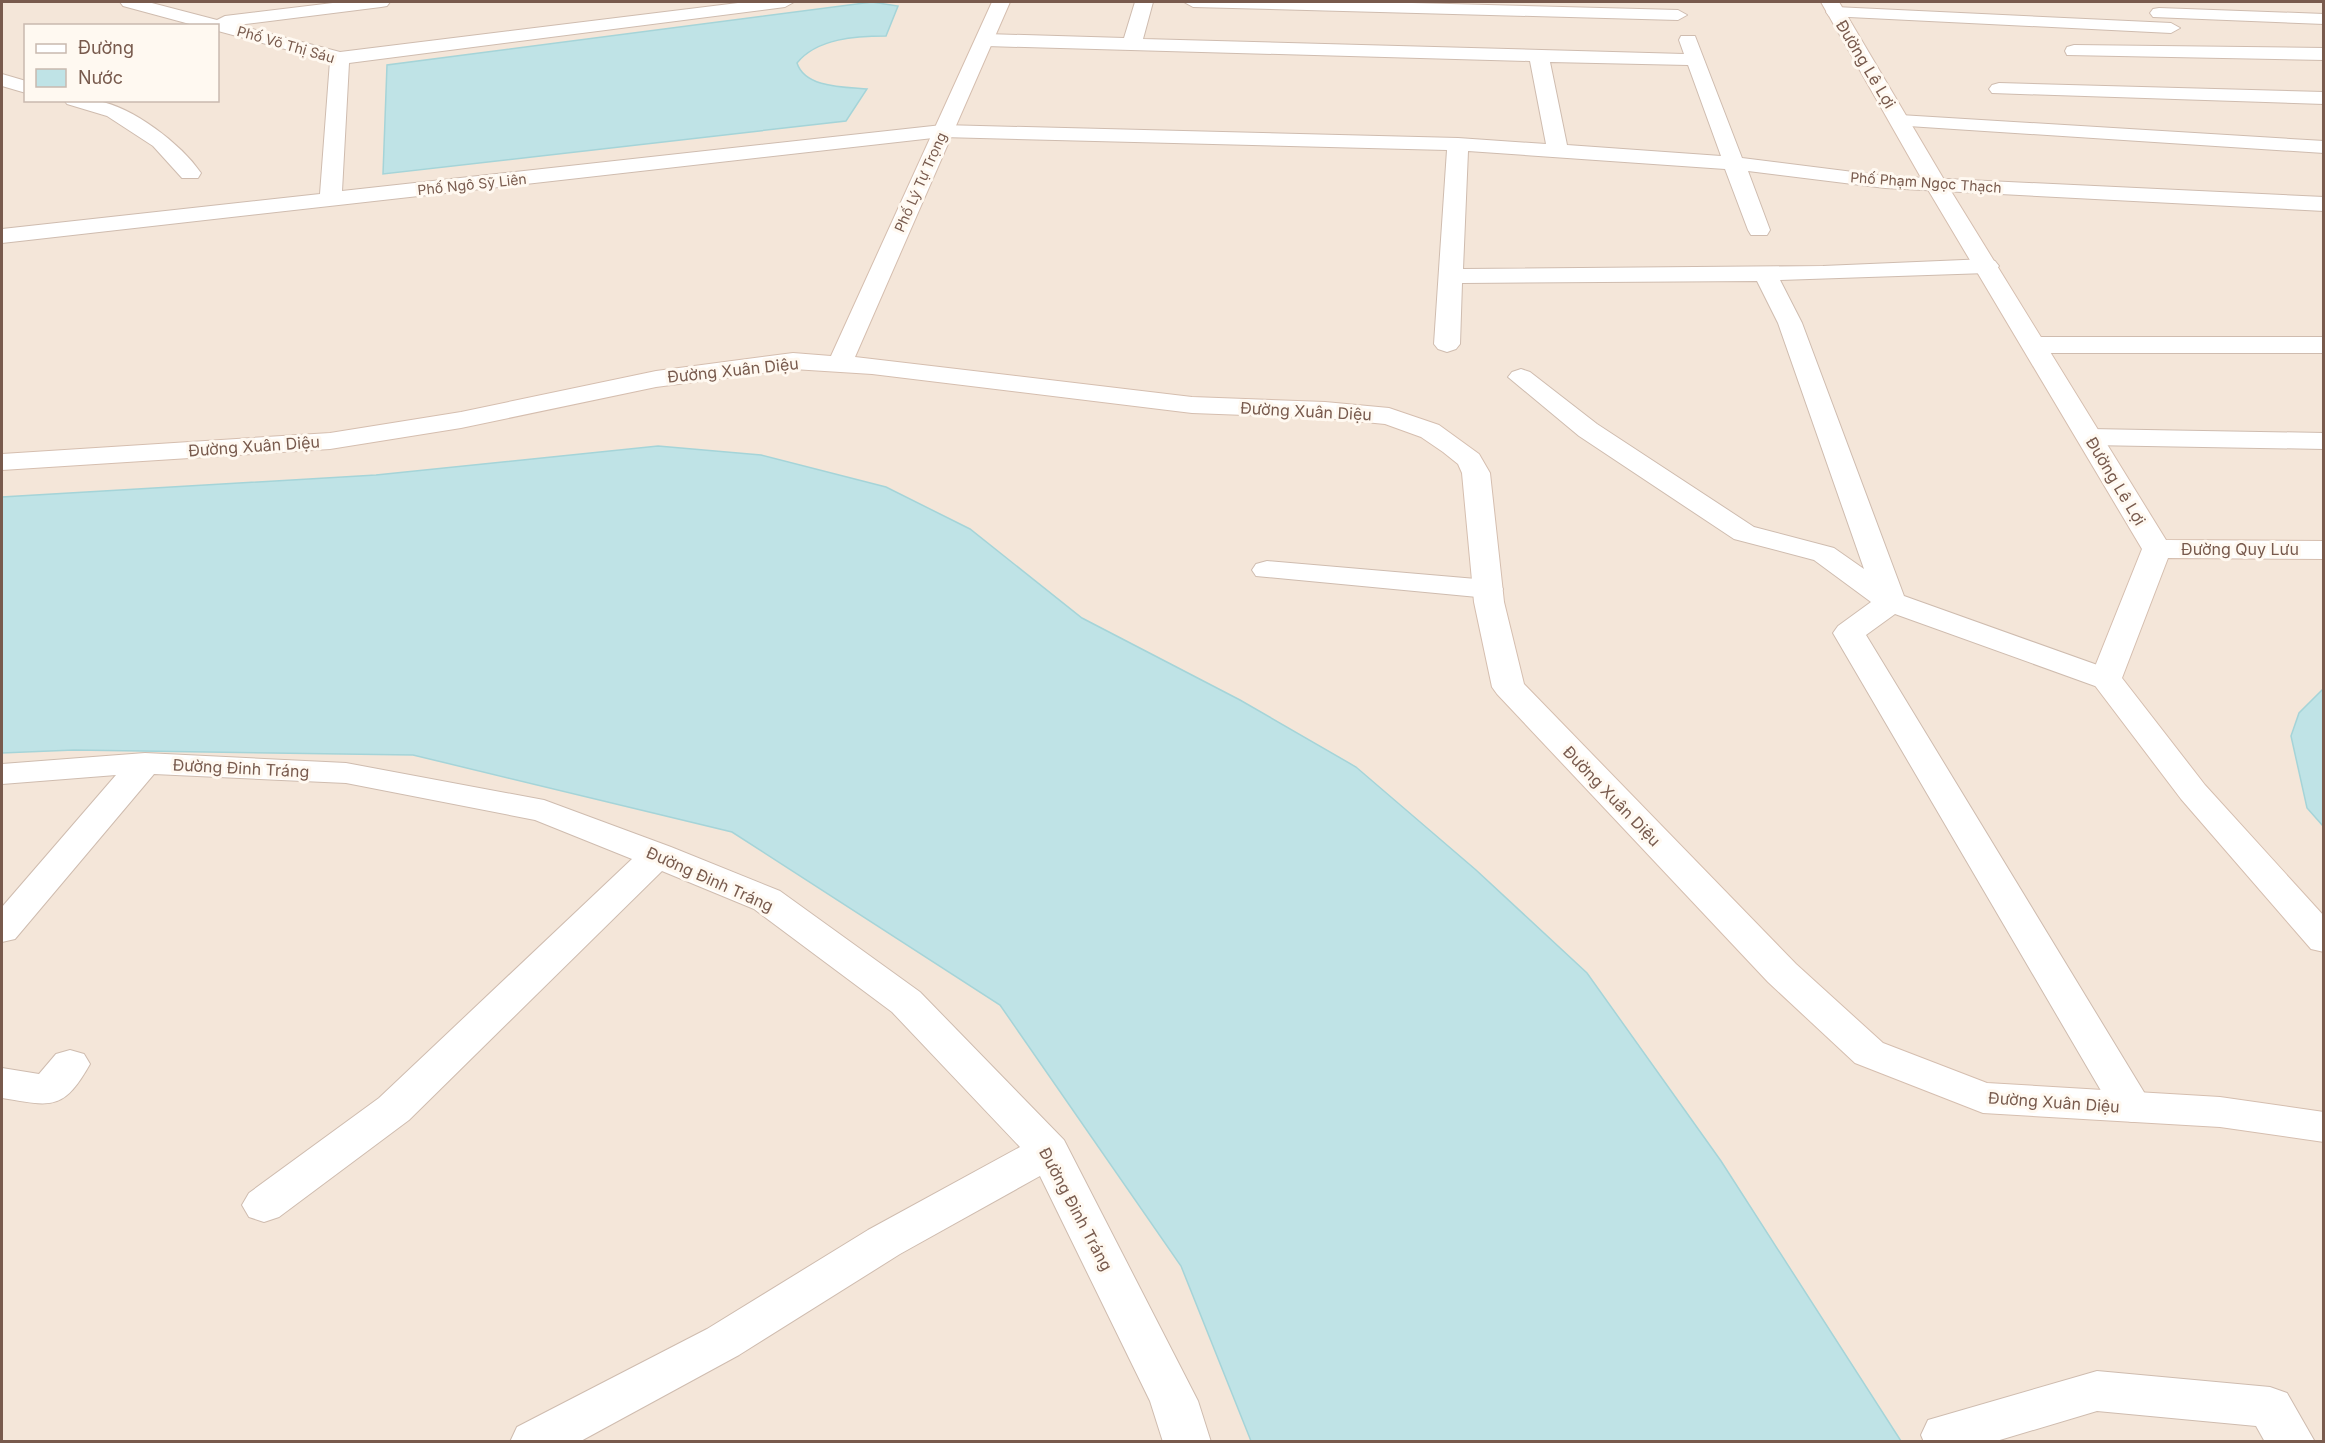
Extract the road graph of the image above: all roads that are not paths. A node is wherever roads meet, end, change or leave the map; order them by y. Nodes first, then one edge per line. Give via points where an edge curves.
1 (129, 2) edge
2 (381, 2) edge
3 (785, 2) edge
4 (1001, 2) edge
5 (1144, 2) edge
6 (1193, 2) edge
7 (2308, 2) edge
8 (761, 3) edge
9 (1833, 7) edge
10 (2155, 7) edge
11 (1675, 8) edge
12 (2324, 18) edge
13 (209, 23) junction
14 (213, 24) edge
15 (219, 26) edge
16 (2171, 28) junction
17 (986, 40) junction
18 (1132, 44) junction
19 (2074, 51) dead end
20 (2190, 51) junction
21 (2324, 54) edge
22 (1539, 56) junction
23 (340, 58) junction
24 (1695, 60) junction
25 (2, 80) edge
26 (24, 86) edge
27 (1999, 89) dead end
28 (2225, 94) junction
29 (2324, 98) edge
30 (81, 102) edge
31 (1900, 121) junction
32 (942, 131) junction
33 (1458, 144) junction
34 (2324, 147) edge
35 (1558, 151) junction
36 (1735, 163) junction
37 (190, 173) dead end
38 (1935, 183) junction
39 (331, 200) junction
40 (2324, 204) edge
41 (1759, 230) dead end
42 (2, 236) edge
43 (1987, 266) junction
44 (1765, 273) junction
45 (1452, 276) junction
46 (1447, 344) dead end
47 (2034, 345) junction
48 (2324, 345) edge
49 (840, 363) junction
50 (1521, 377) dead end
51 (2090, 437) junction
52 (2324, 441) edge
53 (2, 462) edge
54 (2157, 549) junction
55 (2324, 549) edge
56 (1267, 570) dead end
57 (1488, 589) junction
58 (1891, 602) junction
59 (2106, 679) junction
60 (145, 763) junction
61 (2, 774) edge
62 (657, 855) junction
63 (2, 930) edge
64 (2324, 940) edge
65 (70, 1064) dead end
66 (2, 1083) edge
67 (2132, 1107) junction
68 (2324, 1126) edge
69 (1049, 1151) junction
70 (264, 1205) dead end
71 (534, 1442) edge
72 (1187, 1442) edge
73 (1950, 1442) edge
74 (2291, 1442) edge

1 - 13 street, Phố Võ Thị Sáu
2 - 13 street
3 - 8 street
4 - 17 street, Phố Lý Tự Trọng
5 - 18 street
6 - 11 street
7 - 12 street
8 - 23 street
9 - 16 street
9 - 31 street, Đường Lê Lợi
10 - 12 street
10 - 16 street
11 - 24 street
13 - 14 street, Phố Võ Thị Sáu
15 - 23 street, Phố Võ Thị Sáu
16 - 20 street
17 - 18 street
17 - 32 street, Phố Lý Tự Trọng
18 - 22 street
19 - 20 street
20 - 21 street
20 - 28 street
22 - 24 street
22 - 35 street
23 - 39 street, Phố Võ Thị Sáu
24 - 36 street
25 - 26 street
27 - 28 street
28 - 29 street
30 - 37 street via 114,112 160,142
31 - 34 street
31 - 38 street, Đường Lê Lợi
32 - 33 street, Phố Ngô Sỹ Liên
32 - 39 street, Phố Ngô Sỹ Liên
32 - 49 street, Phố Lý Tự Trọng
33 - 35 street, Phố Phạm Ngọc Thạch
33 - 45 street
35 - 36 street, Phố Phạm Ngọc Thạch
36 - 38 street, Phố Phạm Ngọc Thạch via 1885,182
36 - 41 street
38 - 40 street, Phố Phạm Ngọc Thạch
38 - 43 street, Đường Lê Lợi
39 - 42 street, Phố Ngô Sỹ Liên
43 - 44 street
43 - 47 street, Đường Lê Lợi
44 - 45 street
44 - 58 street via 1790,323
45 - 46 street
47 - 48 street
47 - 51 street, Đường Lê Lợi
49 - 53 street, Đường Xuân Diệu via 793,361 656,379 461,420 330,441
49 - 57 street, Đường Xuân Diệu via 1192,405 1366,413 1412,423 1453,446 1469,460 1476,473
50 - 58 street via 1588,430 1744,533 1824,554
51 - 52 street
51 - 54 street, Đường Lê Lợi
54 - 55 street, Đường Quy Lưu
54 - 59 street
56 - 57 street
57 - 67 street, Đường Xuân Diệu via 1508,687 1782,973 1869,1053 1983,1098
58 - 59 street
58 - 67 street via 1849,633
59 - 64 street via 2193,792
60 - 61 street, Đường Đinh Tráng
60 - 62 street, Đường Đinh Tráng via 346,773 543,811
60 - 63 street
62 - 69 street, Đường Đinh Tráng via 767,900 906,1002
62 - 70 street via 394,1109
65 - 66 street via 48,1090
67 - 68 street, Đường Xuân Diệu via 2220,1112
69 - 71 street via 884,1242 723,1342
69 - 72 street, Đường Đinh Tráng via 1174,1401
73 - 74 street via 1945,1435 2097,1391 2270,1407

